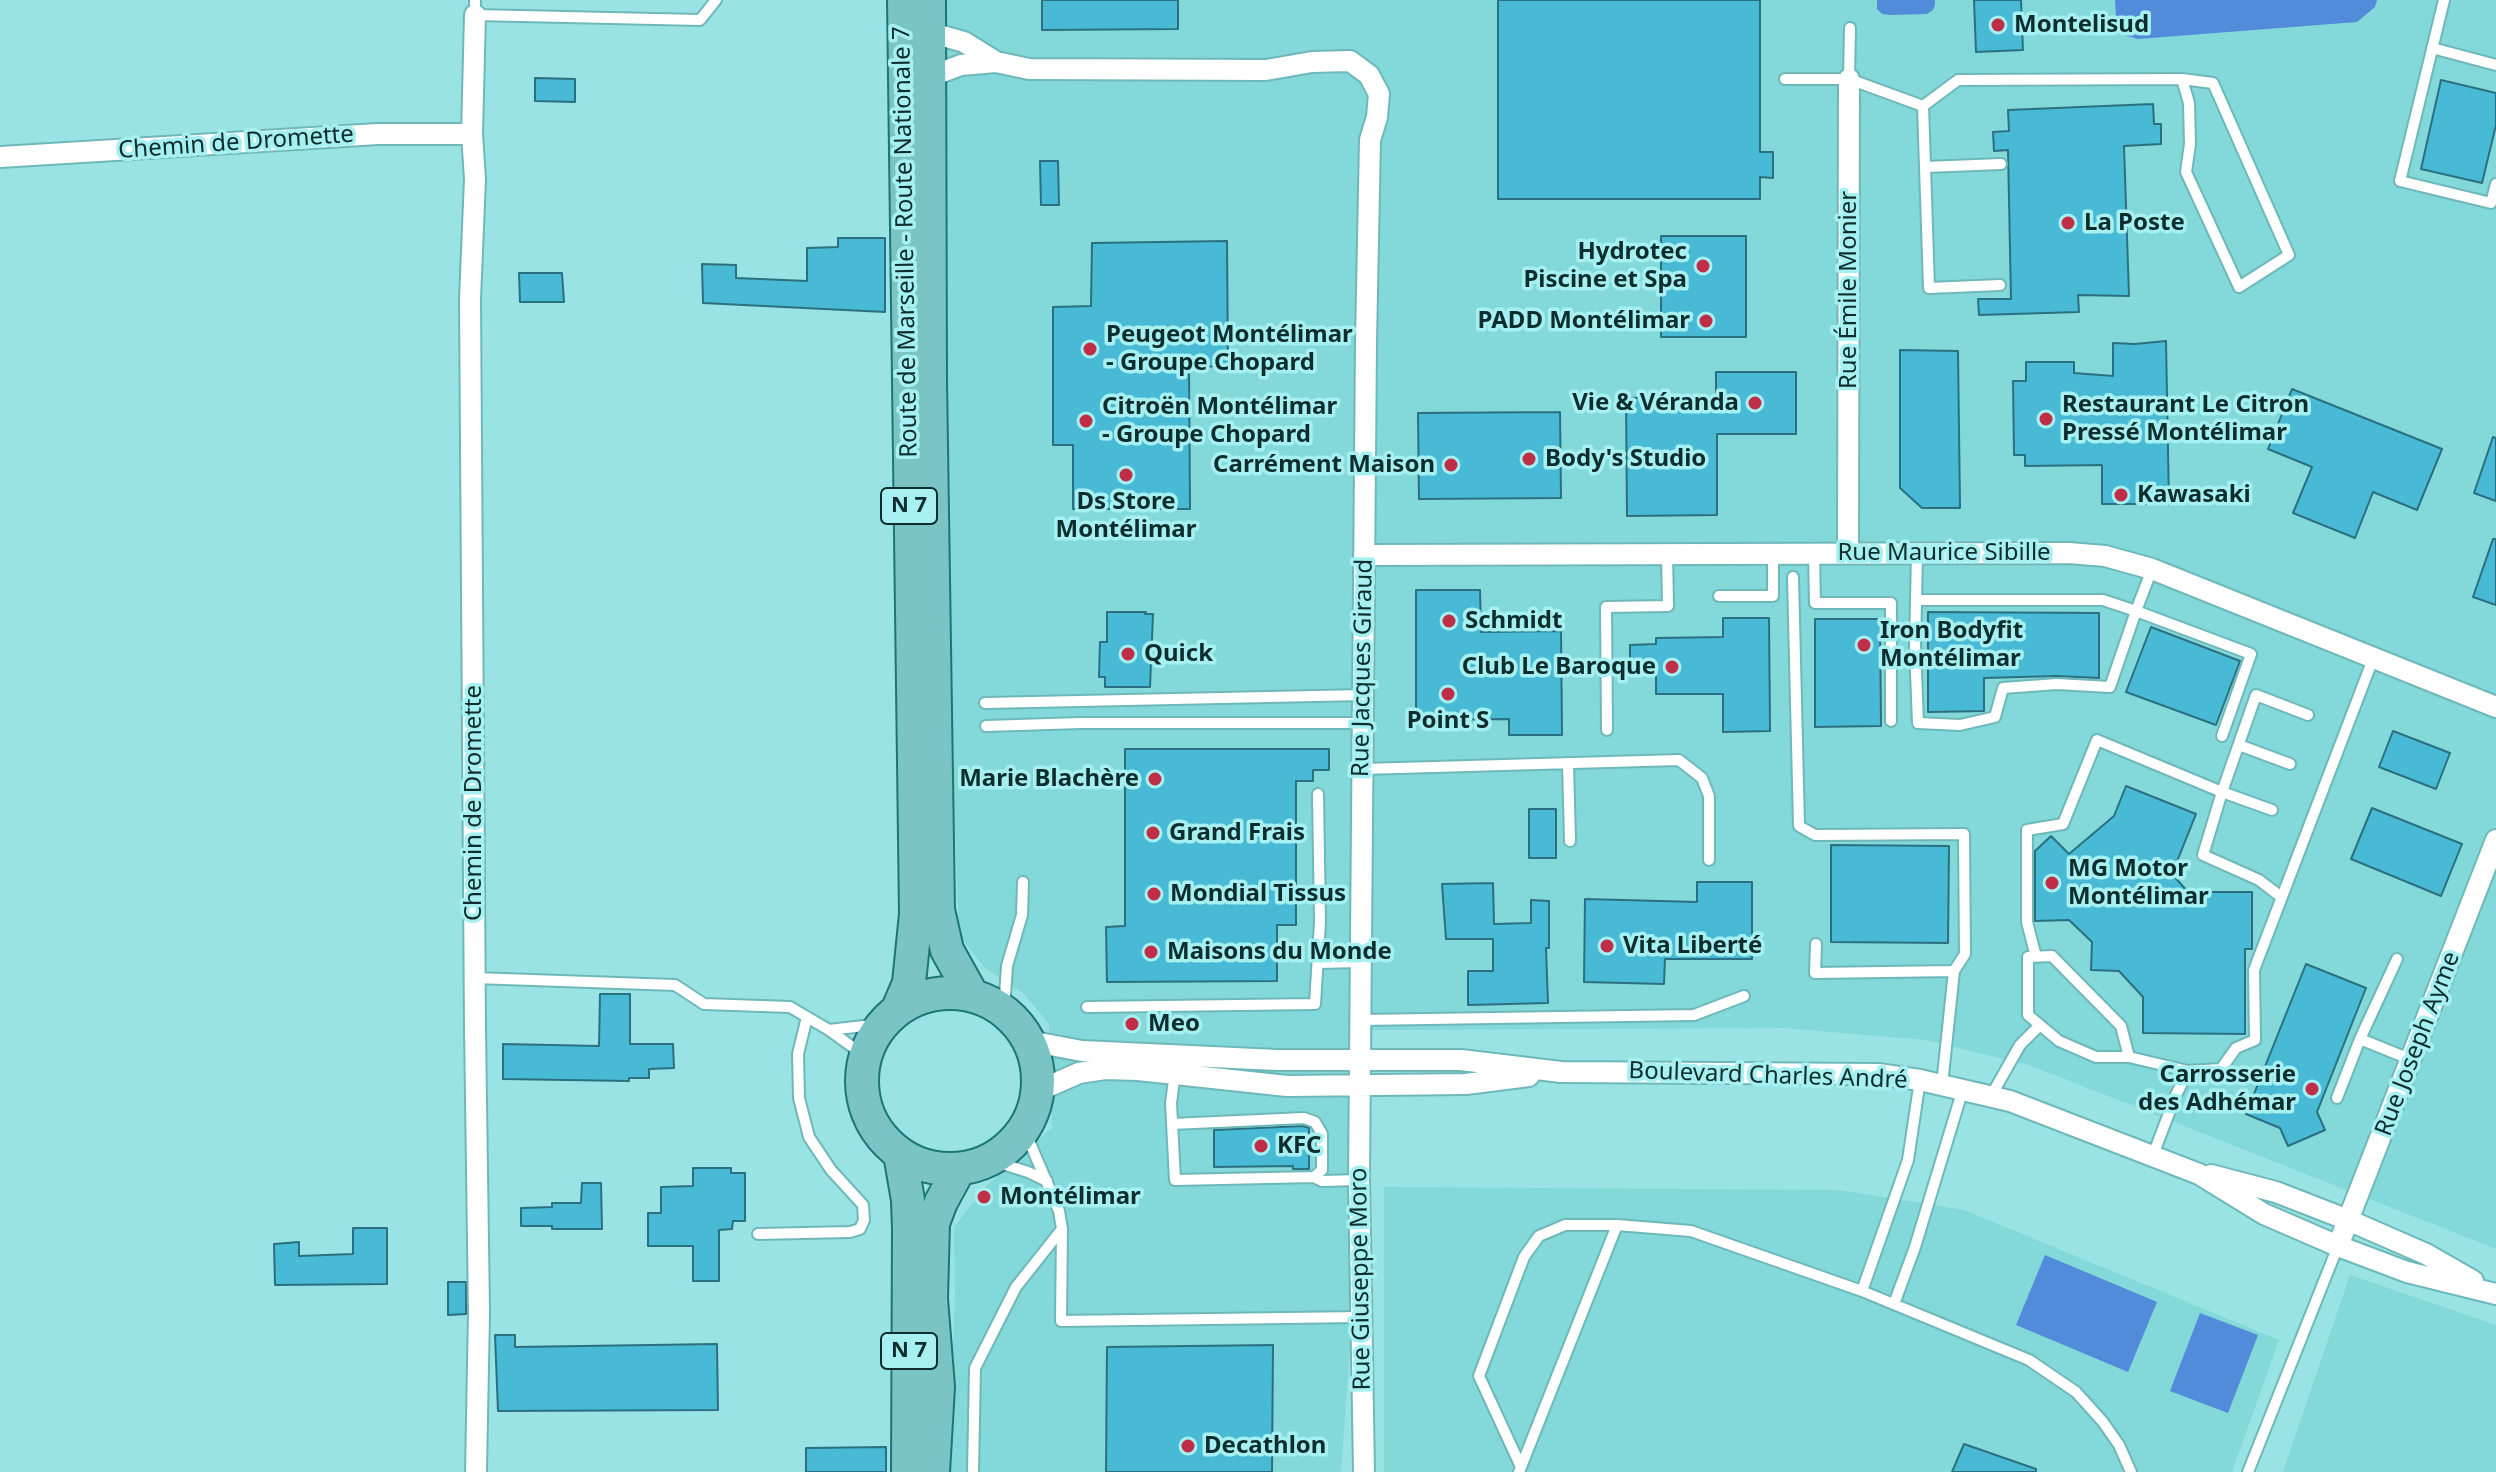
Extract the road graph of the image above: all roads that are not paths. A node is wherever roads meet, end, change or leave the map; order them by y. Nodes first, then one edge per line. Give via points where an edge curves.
1 (716, 0) edge
2 (904, 0) edge
3 (929, 0) edge
4 (2444, 0) edge
5 (475, 8) edge
6 (1850, 28) dead end
7 (929, 32) junction
8 (2432, 48) junction
9 (996, 62) junction
10 (2496, 65) edge
11 (929, 77) junction
12 (1785, 79) dead end
13 (1849, 79) junction
14 (2182, 79) junction
15 (1923, 106) junction
16 (472, 134) junction
17 (0, 157) edge
18 (2001, 164) dead end
19 (1925, 167) junction
20 (2496, 184) edge
21 (2000, 285) dead end
22 (1814, 553) junction
23 (1848, 553) junction
24 (1667, 554) junction
25 (1773, 554) junction
26 (1917, 554) junction
27 (1364, 555) junction
28 (2152, 569) junction
29 (1793, 577) dead end
30 (1719, 596) dead end
31 (1916, 600) junction
32 (2136, 611) junction
33 (2373, 659) junction
34 (1363, 695) junction
35 (985, 703) dead end
36 (2496, 707) edge
37 (2308, 715) dead end
38 (1891, 721) dead end
39 (1363, 723) junction
40 (986, 726) dead end
41 (1607, 730) dead end
42 (2222, 736) dead end
43 (2239, 745) junction
44 (1568, 763) junction
45 (2290, 764) dead end
46 (1363, 769) junction
47 (2222, 792) junction
48 (1318, 794) dead end
49 (2272, 810) dead end
50 (2496, 840) edge
51 (1570, 841) dead end
52 (1709, 860) dead end
53 (2489, 879) edge
54 (1023, 882) dead end
55 (2280, 896) junction
56 (1816, 944) dead end
57 (2036, 957) junction
58 (2397, 959) dead end
59 (1361, 962) junction
60 (1318, 963) junction
61 (1954, 971) junction
62 (475, 978) junction
63 (972, 995) junction
64 (1744, 996) dead end
65 (1087, 1007) dead end
66 (1004, 1011) junction
67 (807, 1017) junction
68 (890, 1017) junction
69 (1360, 1020) junction
70 (2040, 1025) junction
71 (829, 1030) junction
72 (2360, 1039) junction
73 (1029, 1041) junction
74 (865, 1056) junction
75 (2129, 1057) junction
76 (2412, 1060) junction
77 (2188, 1071) junction
78 (1561, 1072) junction
79 (1175, 1073) junction
80 (1360, 1074) junction
81 (1920, 1080) junction
82 (1942, 1085) junction
83 (1963, 1089) junction
84 (1038, 1091) junction
85 (1991, 1096) junction
86 (2337, 1098) dead end
87 (1172, 1124) junction
88 (1024, 1129) junction
89 (900, 1154) junction
90 (2153, 1155) junction
91 (990, 1160) junction
92 (959, 1169) junction
93 (2199, 1174) junction
94 (1314, 1177) junction
95 (1359, 1180) junction
96 (1047, 1181) junction
97 (1617, 1225) junction
98 (1062, 1229) junction
99 (2343, 1233) junction
100 (758, 1234) dead end
101 (1862, 1291) junction
102 (2493, 1293) edge
103 (1894, 1304) junction
104 (1360, 1317) junction
105 (1520, 1470) edge
106 (476, 1472) edge
107 (908, 1472) edge
108 (933, 1472) edge
109 (973, 1472) edge
110 (1364, 1472) edge
111 (2131, 1472) edge
112 (2248, 1472) edge

1 - 5 lane via 700,20
2 - 68 main road, Route de Marseille - Route Nationale 7 / N 7 via 916,914 909,983
3 - 7 main road, Route de Marseille - Route Nationale 7 / N 7
4 - 8 lane
5 - 16 street, Chemin de Dromette
6 - 13 lane, Rue Émile Monier
7 - 9 street via 964,42
7 - 11 main road, Route de Marseille - Route Nationale 7 / N 7
8 - 10 lane
8 - 20 lane via 2400,181 2491,203
9 - 11 street via 961,65
9 - 27 street, Rue Jacques Giraud via 1038,70 1266,70 1350,61 1369,75 1379,94 1370,140
11 - 63 main road, Route de Marseille - Route Nationale 7 / N 7 via 938,910 947,950
12 - 13 lane
13 - 15 lane
13 - 23 street, Rue Émile Monier
14 - 14 lane via 2189,103 2186,172 2239,287 2289,255 2213,83
14 - 15 lane via 1958,80
15 - 19 lane
16 - 17 street, Chemin de Dromette via 378,134
16 - 62 street, Chemin de Dromette
18 - 19 lane
19 - 21 lane via 1929,288
22 - 23 street, Rue Maurice Sibille
22 - 25 street, Rue Maurice Sibille
22 - 38 lane via 1815,603 1891,603
23 - 26 street, Rue Maurice Sibille
24 - 25 street, Rue Maurice Sibille
24 - 27 street, Rue Maurice Sibille
24 - 41 lane via 1668,606 1606,607
25 - 30 lane via 1773,596
26 - 28 street, Rue Maurice Sibille via 2069,553
26 - 31 lane
27 - 34 street, Rue Jacques Giraud
28 - 32 lane
28 - 33 street, Rue Maurice Sibille
29 - 61 lane via 1799,826 1815,835 1964,834 1965,954
31 - 32 lane via 2103,600
31 - 32 lane via 1918,723 1960,725 1995,717 2003,688 2110,687
32 - 42 lane via 2251,654
33 - 36 street, Rue Maurice Sibille
33 - 55 lane
34 - 35 lane
34 - 39 street, Rue Jacques Giraud
37 - 43 lane via 2256,695
39 - 40 lane
39 - 46 street, Rue Jacques Giraud
43 - 45 lane
43 - 47 lane
44 - 46 lane
44 - 51 lane
44 - 52 lane via 1679,760 1702,778 1709,796
46 - 59 street, Rue Jacques Giraud
47 - 49 lane
47 - 55 lane via 2203,855 2259,880
47 - 57 lane via 2097,740 2063,824 2027,830 2027,922
48 - 60 lane
50 - 53 street, Rue Joseph Ayme
53 - 76 street, Rue Joseph Ayme
54 - 66 lane
55 - 77 lane via 2254,970 2255,1040 2236,1048 2221,1069
56 - 61 lane via 1815,973
57 - 70 lane via 2028,957 2028,1015
57 - 75 lane via 2052,956 2121,1026
58 - 72 lane
59 - 60 lane
59 - 69 street, Rue Jacques Giraud
60 - 65 lane via 1315,1004
61 - 82 lane
62 - 67 lane via 675,985 704,1004 790,1007
62 - 106 street, Chemin de Dromette
63 - 66 main road
63 - 68 main road via 921,997
64 - 69 lane via 1694,1015
66 - 73 main road
67 - 71 lane
67 - 100 lane via 798,1054 799,1098 809,1137 863,1205 864,1220 860,1229 850,1232
68 - 71 lane
68 - 74 main road
69 - 80 street, Rue Jacques Giraud
70 - 75 lane via 2059,1041 2096,1057
70 - 85 lane via 2020,1045
71 - 74 lane
72 - 76 lane
72 - 86 lane
73 - 80 street, Boulevard Charles André via 1082,1051
73 - 84 main road
74 - 89 main road via 866,1111
75 - 77 lane
76 - 99 street, Rue Joseph Ayme
77 - 90 lane
78 - 80 street, Boulevard Charles André via 1466,1084
78 - 80 street, Boulevard Charles André via 1461,1060
78 - 81 street, Boulevard Charles André via 1878,1074
79 - 80 street, Boulevard Charles André via 1287,1086
79 - 84 street, Boulevard Charles André via 1105,1069 1079,1073
79 - 87 lane
80 - 95 street, Rue Giuseppe Moro
81 - 82 street, Boulevard Charles André
81 - 101 lane via 1908,1160
82 - 83 street, Boulevard Charles André
83 - 85 street, Boulevard Charles André
83 - 103 lane
84 - 88 main road
85 - 90 street, Boulevard Charles André
87 - 94 lane via 1175,1180
87 - 94 lane via 1304,1118 1315,1122 1322,1134 1322,1170
88 - 91 main road
88 - 96 lane
89 - 92 main road via 918,1164
89 - 107 main road, N 7 via 909,1229
90 - 93 street, Boulevard Charles André
91 - 92 main road
91 - 96 lane
92 - 108 main road, N 7 via 933,1223 931,1299 938,1387
93 - 99 street, Boulevard Charles André via 2276,1192
93 - 99 street, Boulevard Charles André via 2264,1214 2283,1210
94 - 95 lane
95 - 104 street, Rue Giuseppe Moro
96 - 98 lane
97 - 101 lane via 1691,1231
97 - 105 lane
97 - 105 lane via 1565,1225 1539,1236 1524,1257 1479,1376
98 - 104 lane via 1061,1321
98 - 109 lane via 1016,1287 975,1368
99 - 102 street, Boulevard Charles André via 2426,1254
99 - 102 street, Boulevard Charles André via 2407,1272
99 - 112 lane
101 - 103 lane
103 - 111 lane via 2050,1373 2103,1422
104 - 110 street, Rue Giuseppe Moro

